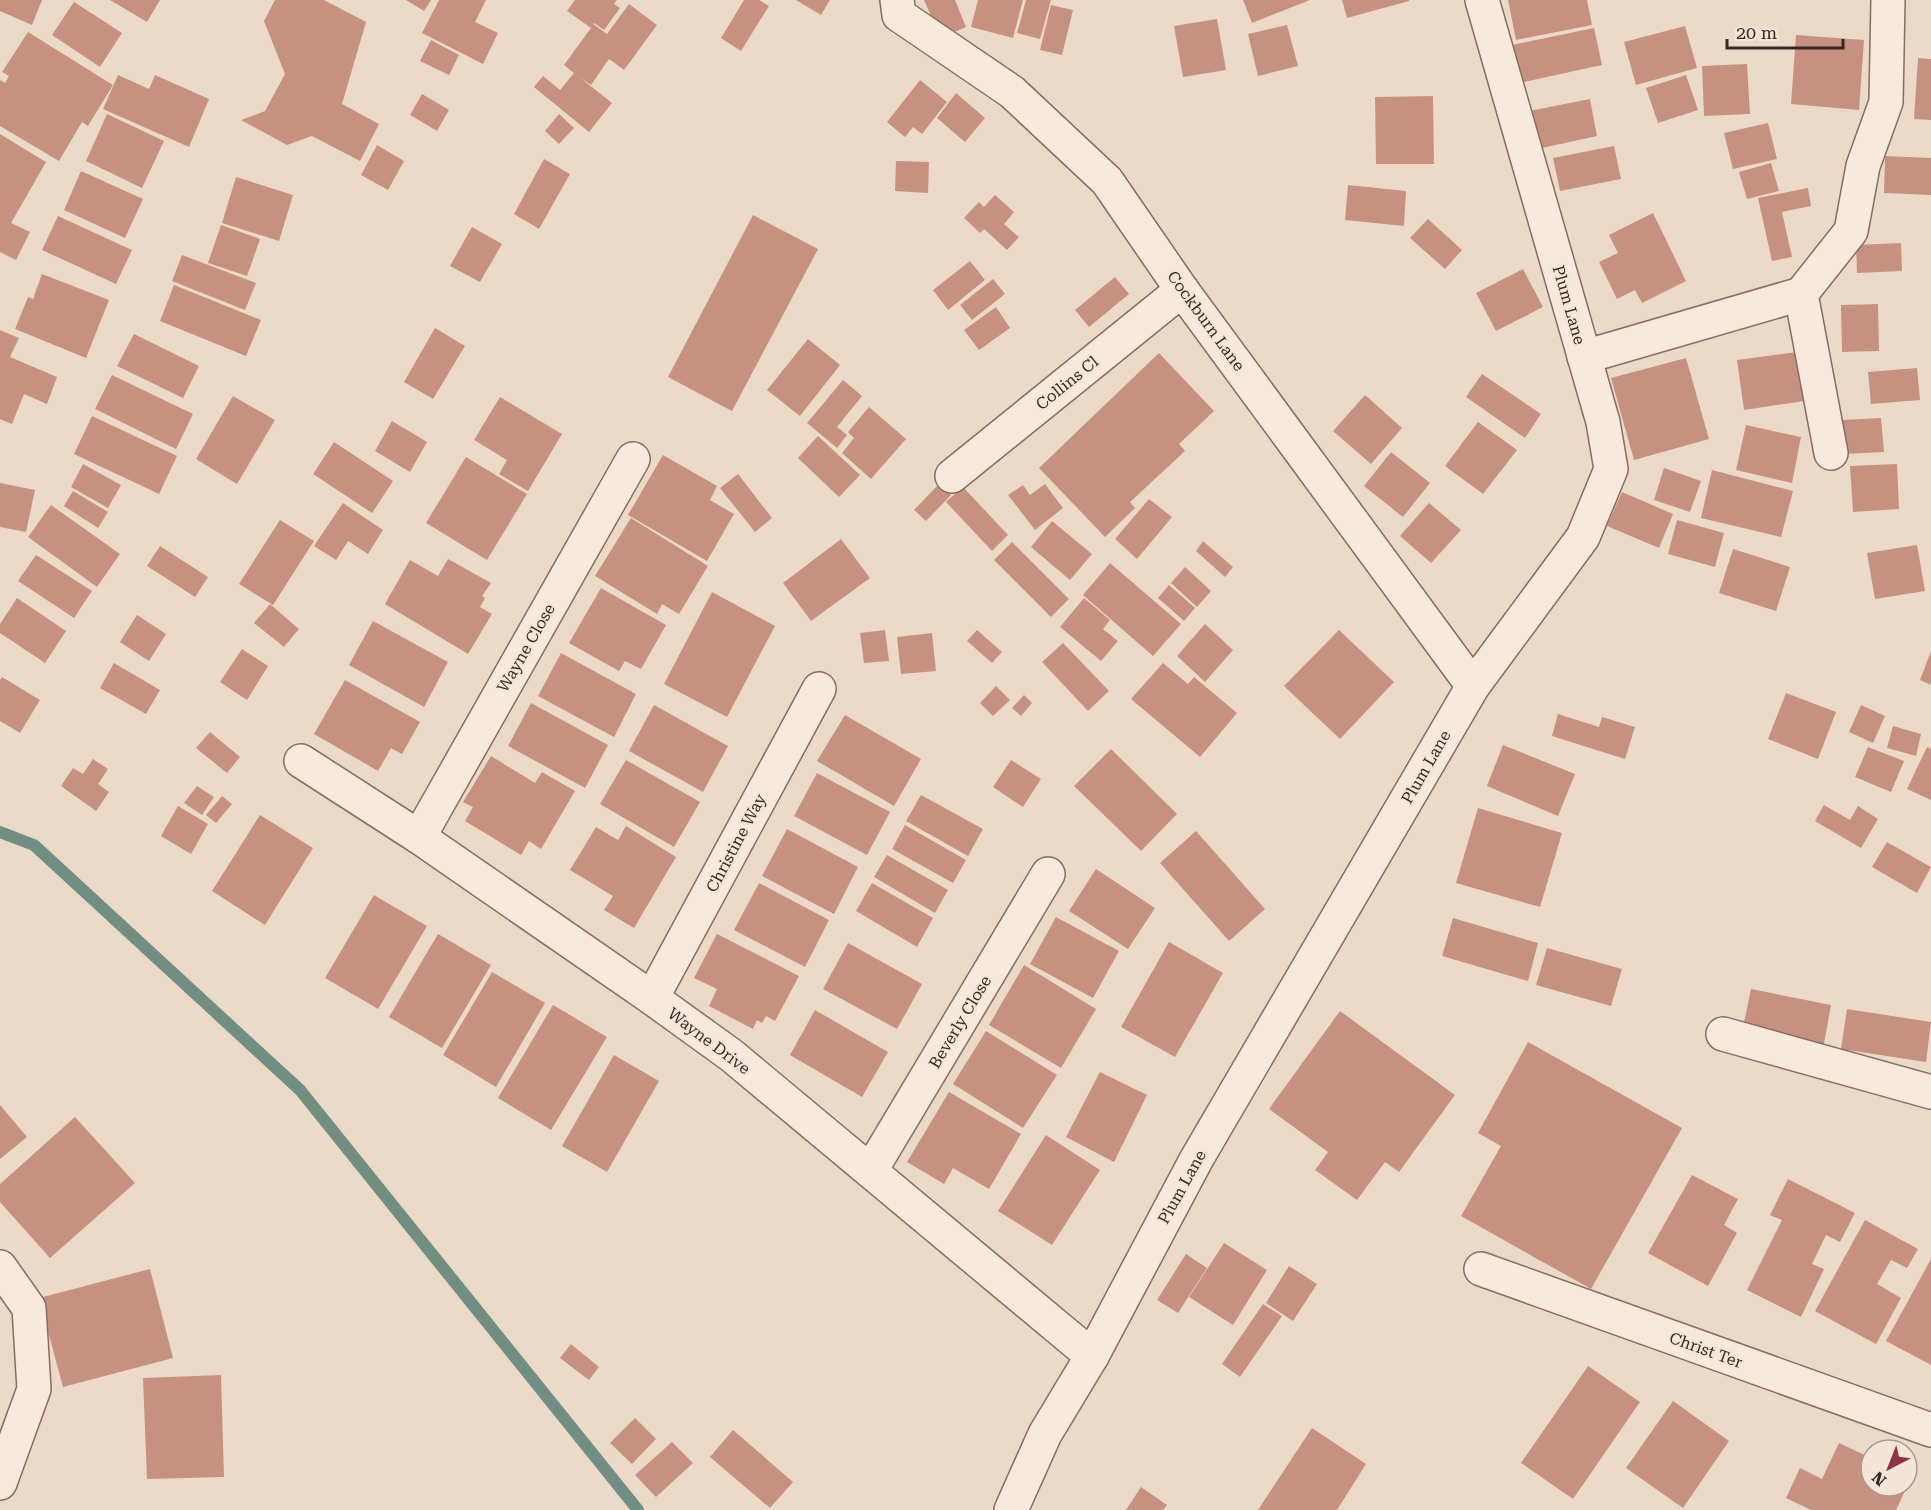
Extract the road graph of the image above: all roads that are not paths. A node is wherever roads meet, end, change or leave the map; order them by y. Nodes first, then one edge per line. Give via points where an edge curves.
1 (897, 0) edge
2 (1482, 0) edge
3 (1888, 0) edge
4 (1182, 290) junction
5 (1801, 294) junction
6 (1584, 357) junction
7 (1831, 453) dead end
8 (633, 459) dead end
9 (952, 476) dead end
10 (1473, 686) junction
11 (819, 689) dead end
12 (301, 760) dead end
13 (419, 837) junction
14 (1048, 874) dead end
15 (652, 998) junction
16 (1723, 1034) dead end
17 (1931, 1092) edge
18 (871, 1170) junction
19 (0, 1267) edge
20 (1481, 1269) dead end
21 (1092, 1356) junction
22 (1931, 1430) edge
23 (0, 1483) edge
24 (1014, 1504) edge

1 - 4 street, Cockburn Lane via 899,15 1012,92 1107,181
2 - 6 street, Plum Lane
3 - 5 street via 1886,102 1863,166 1851,231
4 - 9 street, Collins Cl
4 - 10 street, Cockburn Lane
5 - 6 street
5 - 7 street
6 - 10 street, Plum Lane via 1603,422 1611,469 1583,537
8 - 13 street, Wayne Close
10 - 21 street, Plum Lane via 1196,1160
11 - 15 street, Christine Way
12 - 13 street, Wayne Drive
13 - 15 street, Wayne Drive
14 - 18 street, Beverly Close
15 - 18 street, Wayne Drive via 731,1055
16 - 17 street
18 - 21 street, Wayne Drive
19 - 23 street via 29,1308 34,1389
20 - 22 street, Christ Ter
21 - 24 street, Plum Lane via 1045,1434

